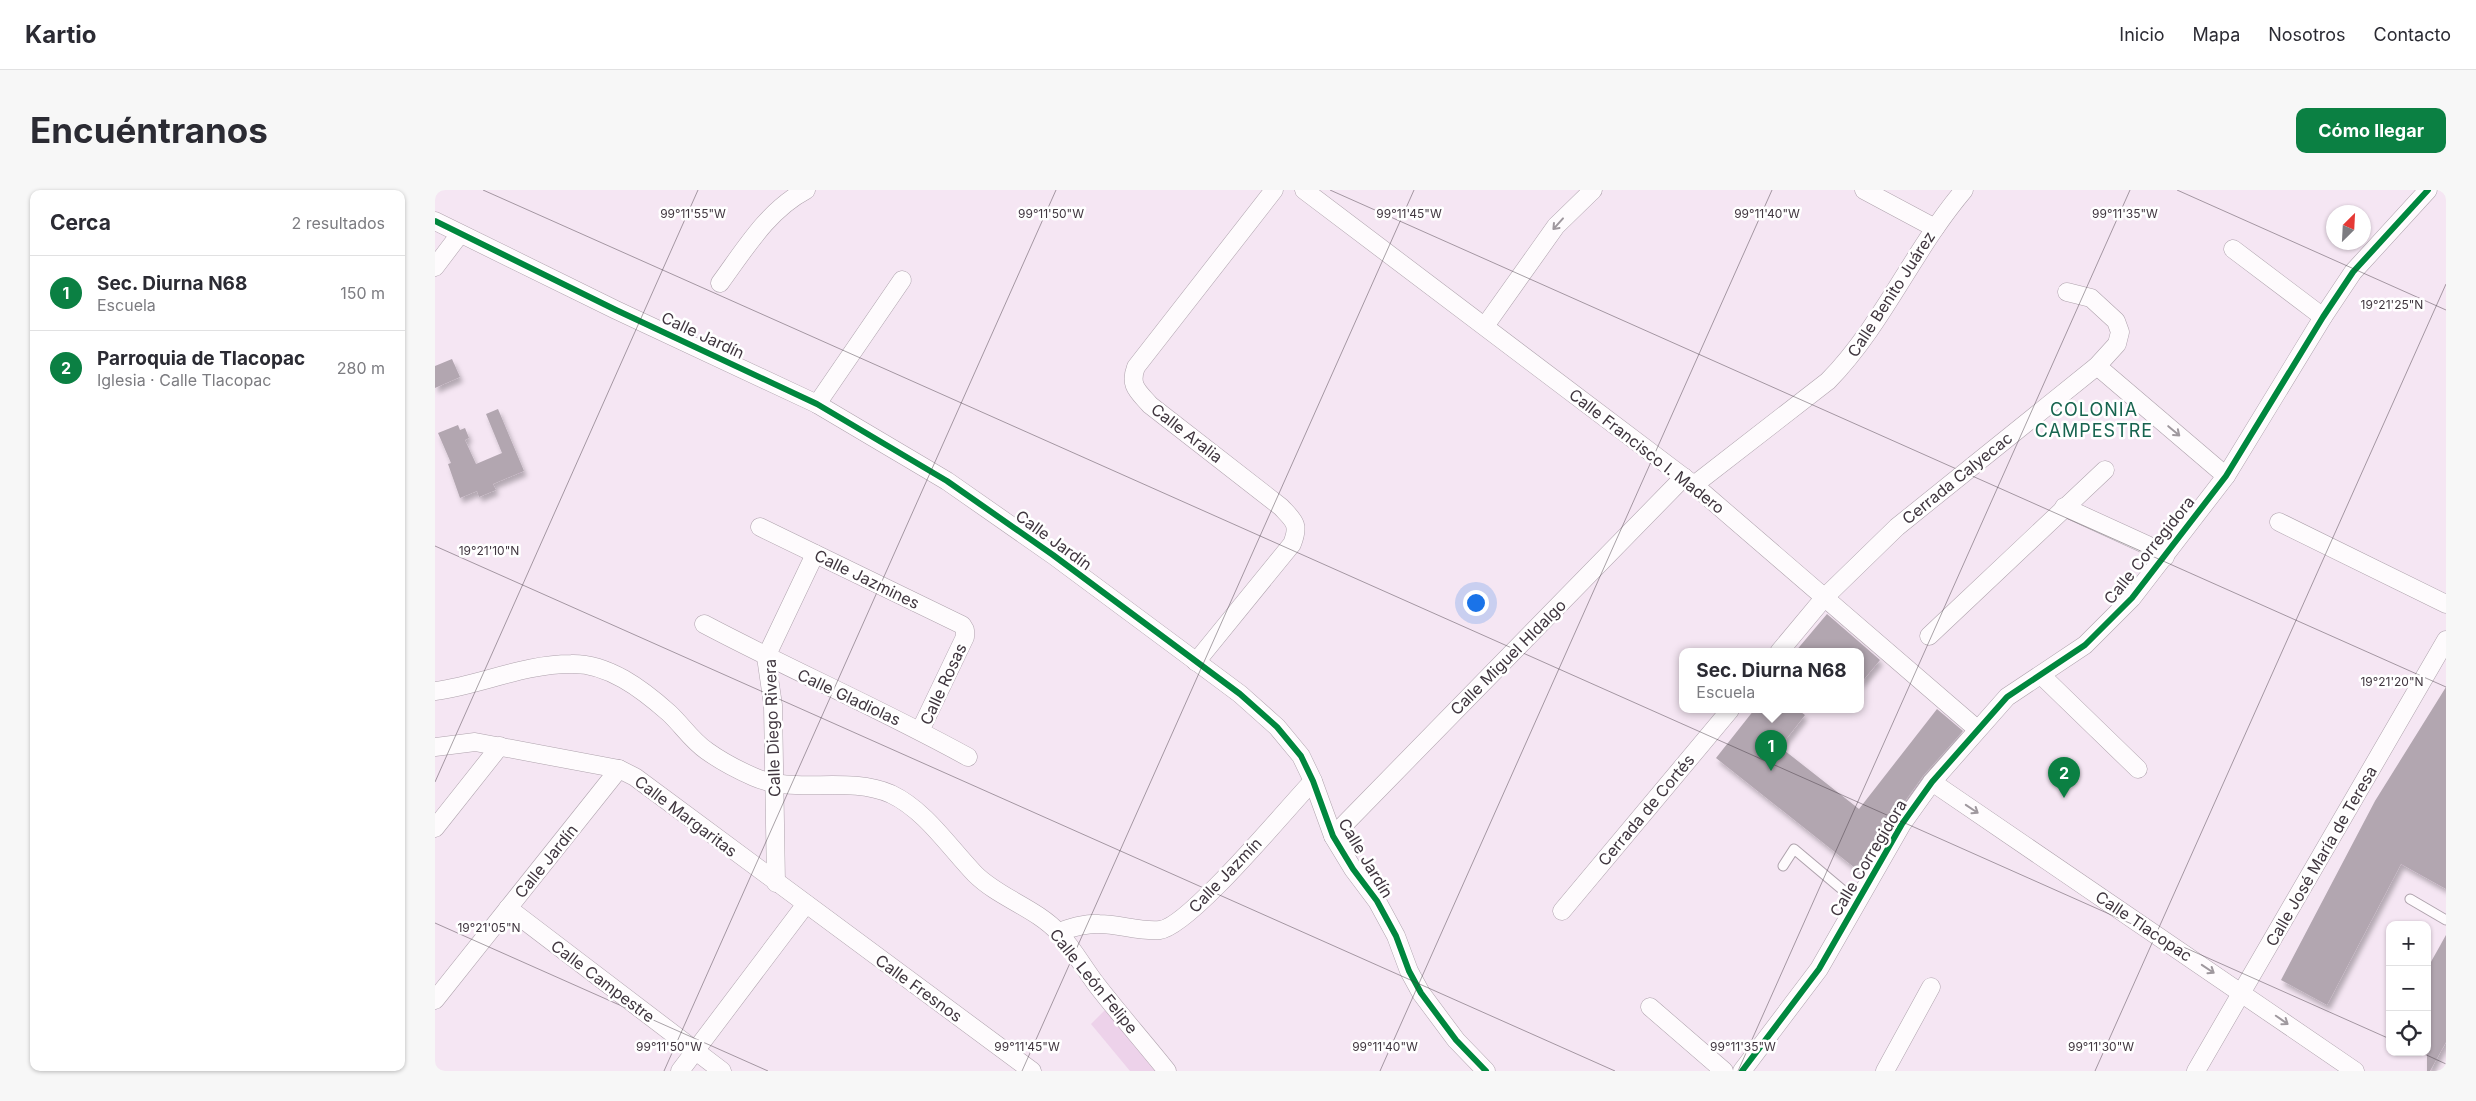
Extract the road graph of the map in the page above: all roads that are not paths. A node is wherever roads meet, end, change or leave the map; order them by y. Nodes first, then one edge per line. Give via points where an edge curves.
1 (806, 190) edge
2 (1274, 190) edge
3 (1304, 190) edge
4 (1593, 190) edge
5 (1864, 190) edge
6 (1964, 190) edge
7 (2428, 190) edge
8 (435, 220) edge
9 (1935, 228) junction
10 (460, 234) junction
11 (2233, 249) dead end
12 (435, 267) edge
13 (901, 280) dead end
14 (720, 283) dead end
15 (2067, 292) dead end
16 (2323, 317) junction
17 (1485, 326) junction
18 (2097, 366) junction
19 (817, 404) junction
20 (2105, 470) dead end
21 (2226, 476) junction
22 (1689, 481) junction
23 (2064, 507) junction
24 (2279, 522) dead end
25 (760, 527) dead end
26 (815, 554) junction
27 (2165, 557) junction
28 (1824, 598) junction
29 (2446, 604) edge
30 (704, 624) dead end
31 (1929, 636) dead end
32 (965, 637) joint
33 (2446, 640) edge
34 (1782, 648) edge
35 (766, 657) junction
36 (1196, 662) junction
37 (2041, 675) junction
38 (435, 691) edge
39 (1727, 713) edge
40 (1977, 730) junction
41 (920, 731) junction
42 (500, 746) junction
43 (435, 747) edge
44 (968, 757) dead end
45 (619, 769) junction
46 (2138, 769) dead end
47 (1313, 781) junction
48 (1932, 782) junction
49 (773, 784) junction
50 (435, 828) edge
51 (1333, 836) junction
52 (1783, 866) dead end
53 (776, 883) junction
54 (2409, 899) dead end
55 (1857, 902) junction
56 (806, 904) junction
57 (508, 908) junction
58 (1562, 911) dead end
59 (2446, 920) edge
60 (1058, 932) junction
61 (1931, 987) dead end
62 (2242, 992) junction
63 (435, 1000) edge
64 (1650, 1007) dead end
65 (695, 1050) junction
66 (680, 1071) edge
67 (722, 1071) edge
68 (1033, 1071) edge
69 (1167, 1071) edge
70 (1486, 1071) edge
71 (1724, 1071) edge
72 (1742, 1071) edge
73 (1885, 1071) edge
74 (2196, 1071) edge
75 (2355, 1071) edge

1 - 14 street via 787,200 770,217
2 - 36 street, Calle Aralia via 1136,367 1132,378 1136,389 1150,405 1281,507 1295,522 1297,532 1292,544
3 - 17 street, Calle Francisco I. Madero
4 -> 17 street via 1556,226
5 - 9 street
6 - 9 street, Calle Benito Juárez
7 - 16 street, Calle Corregidora via 2353,272
8 - 10 street, Calle Jardín
9 - 22 street, Calle Benito Juárez via 1847,361 1827,381
10 - 12 street
10 - 19 street, Calle Jardín
11 - 16 street
13 - 19 street
15 - 18 street, Cerrada Calyecac via 2091,298 2116,321 2120,332 2117,344
16 - 21 street, Calle Corregidora
17 - 22 street, Calle Francisco I. Madero
18 -> 21 street
18 - 28 street, Cerrada Calyecac via 1897,527
19 - 36 street, Calle Jardín via 947,481
20 - 23 street
21 - 27 street, Calle Corregidora
22 - 28 street, Calle Francisco I. Madero
22 - 51 street, Calle Miguel HIdalgo
23 - 27 street via 2147,545
23 - 31 street
24 - 29 street
25 - 26 street, Calle Jazmines
26 - 32 street, Calle Jazmines via 962,625
26 - 35 street, Calle Diego Rivera
27 - 37 street, Calle Corregidora via 2132,598 2085,645
28 - 34 street
28 - 40 street, Calle Francisco I. Madero
30 - 35 street, Calle Gladiolas
32 - 41 street, Calle Rosas
33 - 62 street, Calle José María de Teresa
35 - 41 street, Calle Gladiolas
35 - 49 street, Calle Diego Rivera via 773,705
36 - 47 street, Calle Jardín via 1240,694 1277,727 1301,756
37 - 40 street, Calle Corregidora via 2007,697
37 - 46 street
38 - 49 street, Calle León Felipe via 471,685 529,668 572,664 602,668 625,680 668,712 706,750
39 - 58 street, Cerrada de Cortés
40 - 48 street, Calle Corregidora
41 - 44 street, Calle Gladiolas
42 - 43 street, Calle Margaritas via 475,742
42 - 45 street, Calle Margaritas
42 - 50 street
45 - 53 street, Calle Margaritas via 635,777
45 - 57 street, Calle Jardín
47 - 51 street, Calle Jardín
47 - 60 street, Calle Jazmín via 1205,900 1179,920 1162,930 1098,924
48 - 55 street, Calle Corregidora via 1902,824
48 -> 62 street, Calle Tlacopac
49 - 53 street, Calle Diego Rivera
49 - 60 street, Calle León Felipe via 836,784 868,787 891,794 928,822 977,876
51 - 70 street, Calle Jardín via 1387,918 1421,993 1456,1040
52 - 55 lane via 1794,850
53 - 56 street, Calle Margaritas
54 - 59 lane
55 - 72 street, Calle Corregidora via 1819,969
56 - 65 street
56 - 68 street, Calle Fresnos
57 - 63 street, Calle Jardín
57 - 65 street, Calle Campestre
60 - 69 street, Calle León Felipe via 1097,986
61 - 73 street
62 - 74 street, Calle José María de Teresa
62 -> 75 street, Calle Tlacopac
64 - 71 street
65 - 66 street
65 - 67 street, Calle Campestre

